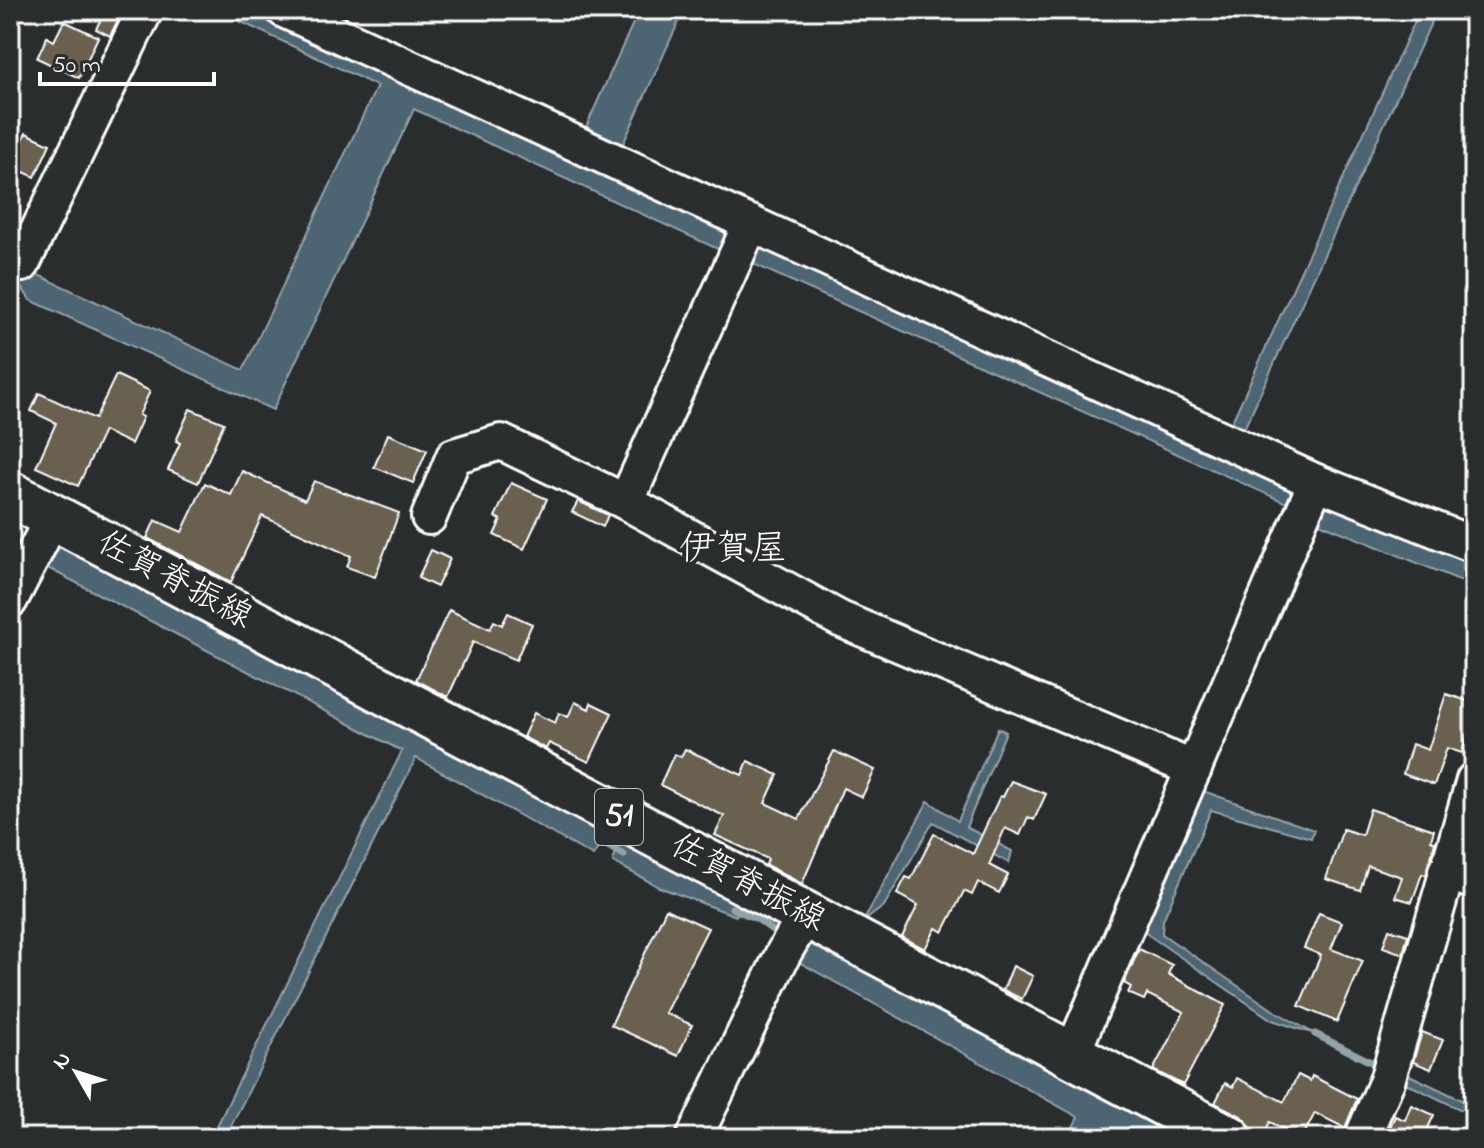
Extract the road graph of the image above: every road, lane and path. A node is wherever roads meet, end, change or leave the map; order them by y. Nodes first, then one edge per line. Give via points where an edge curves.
1 (145, 10) edge
2 (284, 10) edge
3 (751, 223) junction
4 (10, 259) edge
5 (10, 494) edge
6 (1311, 497) junction
7 (626, 502) junction
8 (53, 517) junction
9 (429, 517) dead end
10 (1474, 545) edge
11 (10, 600) edge
12 (1194, 769) junction
13 (1474, 780) edge
14 (1462, 877) edge
15 (796, 932) junction
16 (1072, 1054) junction
17 (694, 1138) edge
18 (1229, 1138) edge
19 (1362, 1138) edge

1 - 4 street via 22,264
2 - 3 street
3 - 6 street via 1232,444
3 - 7 street
5 - 8 main road, 佐賀脊振線 / 51
6 - 10 street
6 - 12 street
7 - 9 street via 501,442 454,456
7 - 12 street via 840,619
8 - 11 street
8 - 15 main road, 佐賀脊振線 / 51
12 - 16 street
13 - 14 street
14 - 19 street
15 - 16 main road, 佐賀脊振線 / 51
15 - 17 street
16 - 18 main road, 佐賀脊振線 / 51

